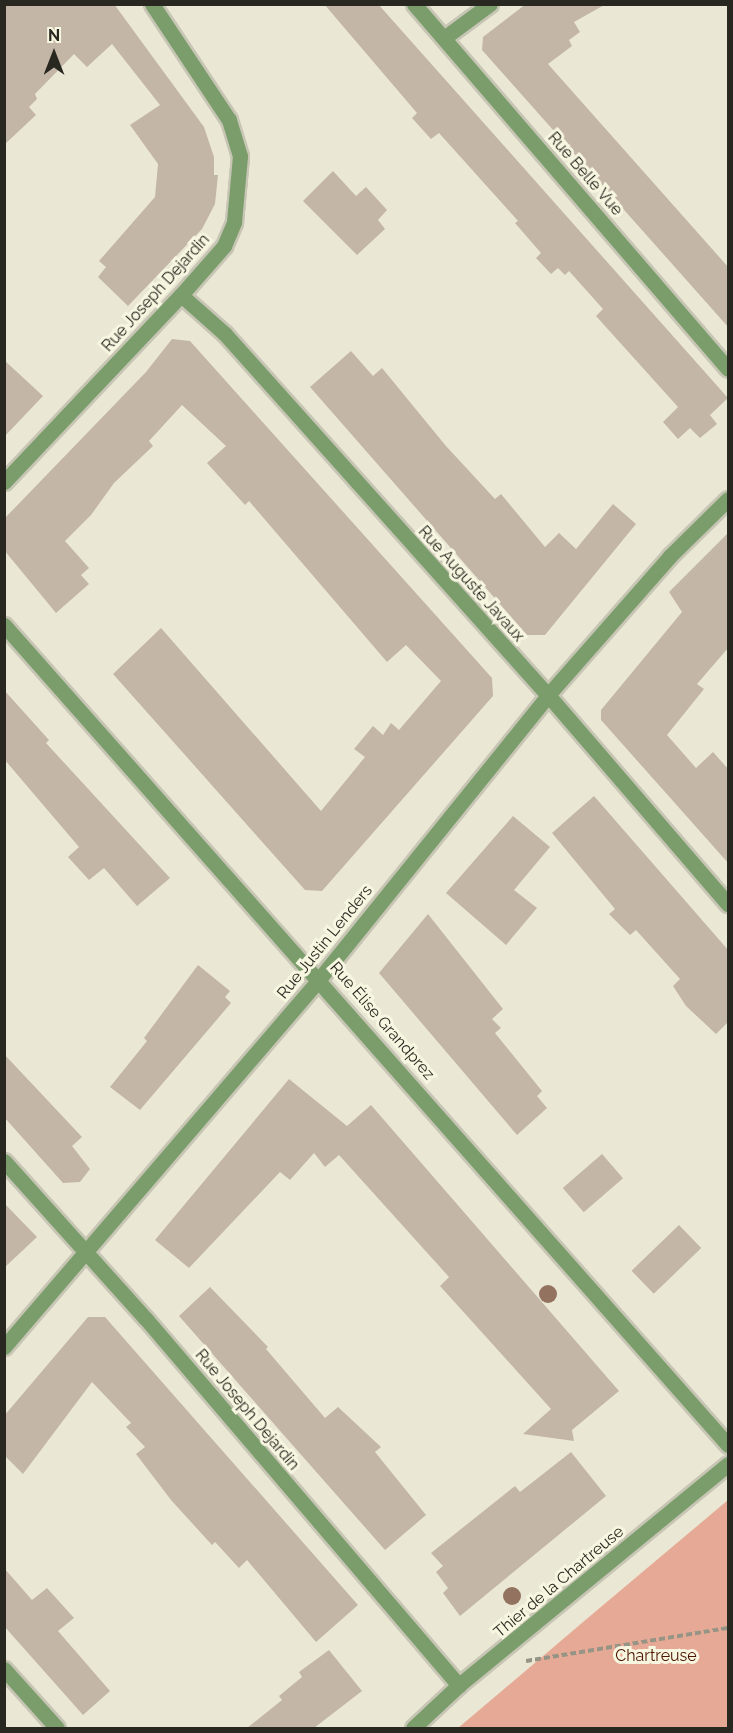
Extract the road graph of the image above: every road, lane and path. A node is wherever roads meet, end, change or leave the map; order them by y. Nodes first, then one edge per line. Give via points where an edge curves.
1 (152, 4) edge
2 (414, 4) edge
3 (490, 4) edge
4 (444, 38) junction
5 (181, 295) junction
6 (729, 369) edge
7 (4, 482) edge
8 (729, 499) edge
9 (4, 625) edge
10 (548, 694) junction
11 (729, 904) edge
12 (320, 978) junction
13 (4, 1161) edge
14 (83, 1251) junction
15 (4, 1347) edge
16 (729, 1445) edge
17 (729, 1464) edge
18 (729, 1628) edge
19 (495, 1659) junction
20 (4, 1669) edge
21 (459, 1685) junction
22 (57, 1728) edge
23 (413, 1728) edge

1 - 5 street, Rue Joseph Dejardin via 211,90 228,120 240,156 234,222 224,246
2 - 4 street, Rue Belle Vue
3 - 4 street
4 - 6 street, Rue Belle Vue
5 - 7 street, Rue Joseph Dejardin
5 - 10 street, Rue Auguste Javaux via 225,334
8 - 10 street, Rue Justin Lenders via 670,556
9 - 12 street, Rue Élise Grandprez
10 - 11 street, Rue Auguste Javaux
10 - 12 street, Rue Justin Lenders
12 - 14 street, Rue Justin Lenders
12 - 16 street, Rue Élise Grandprez
13 - 14 street, Rue Joseph Dejardin
14 - 15 street, Rue Justin Lenders
14 - 21 street, Rue Joseph Dejardin via 146,1319
17 - 19 street, Thier de la Chartreuse
18 - 19 path via 517,1662
19 - 21 street, Thier de la Chartreuse
20 - 22 street
21 - 23 street, Thier de la Chartreuse

